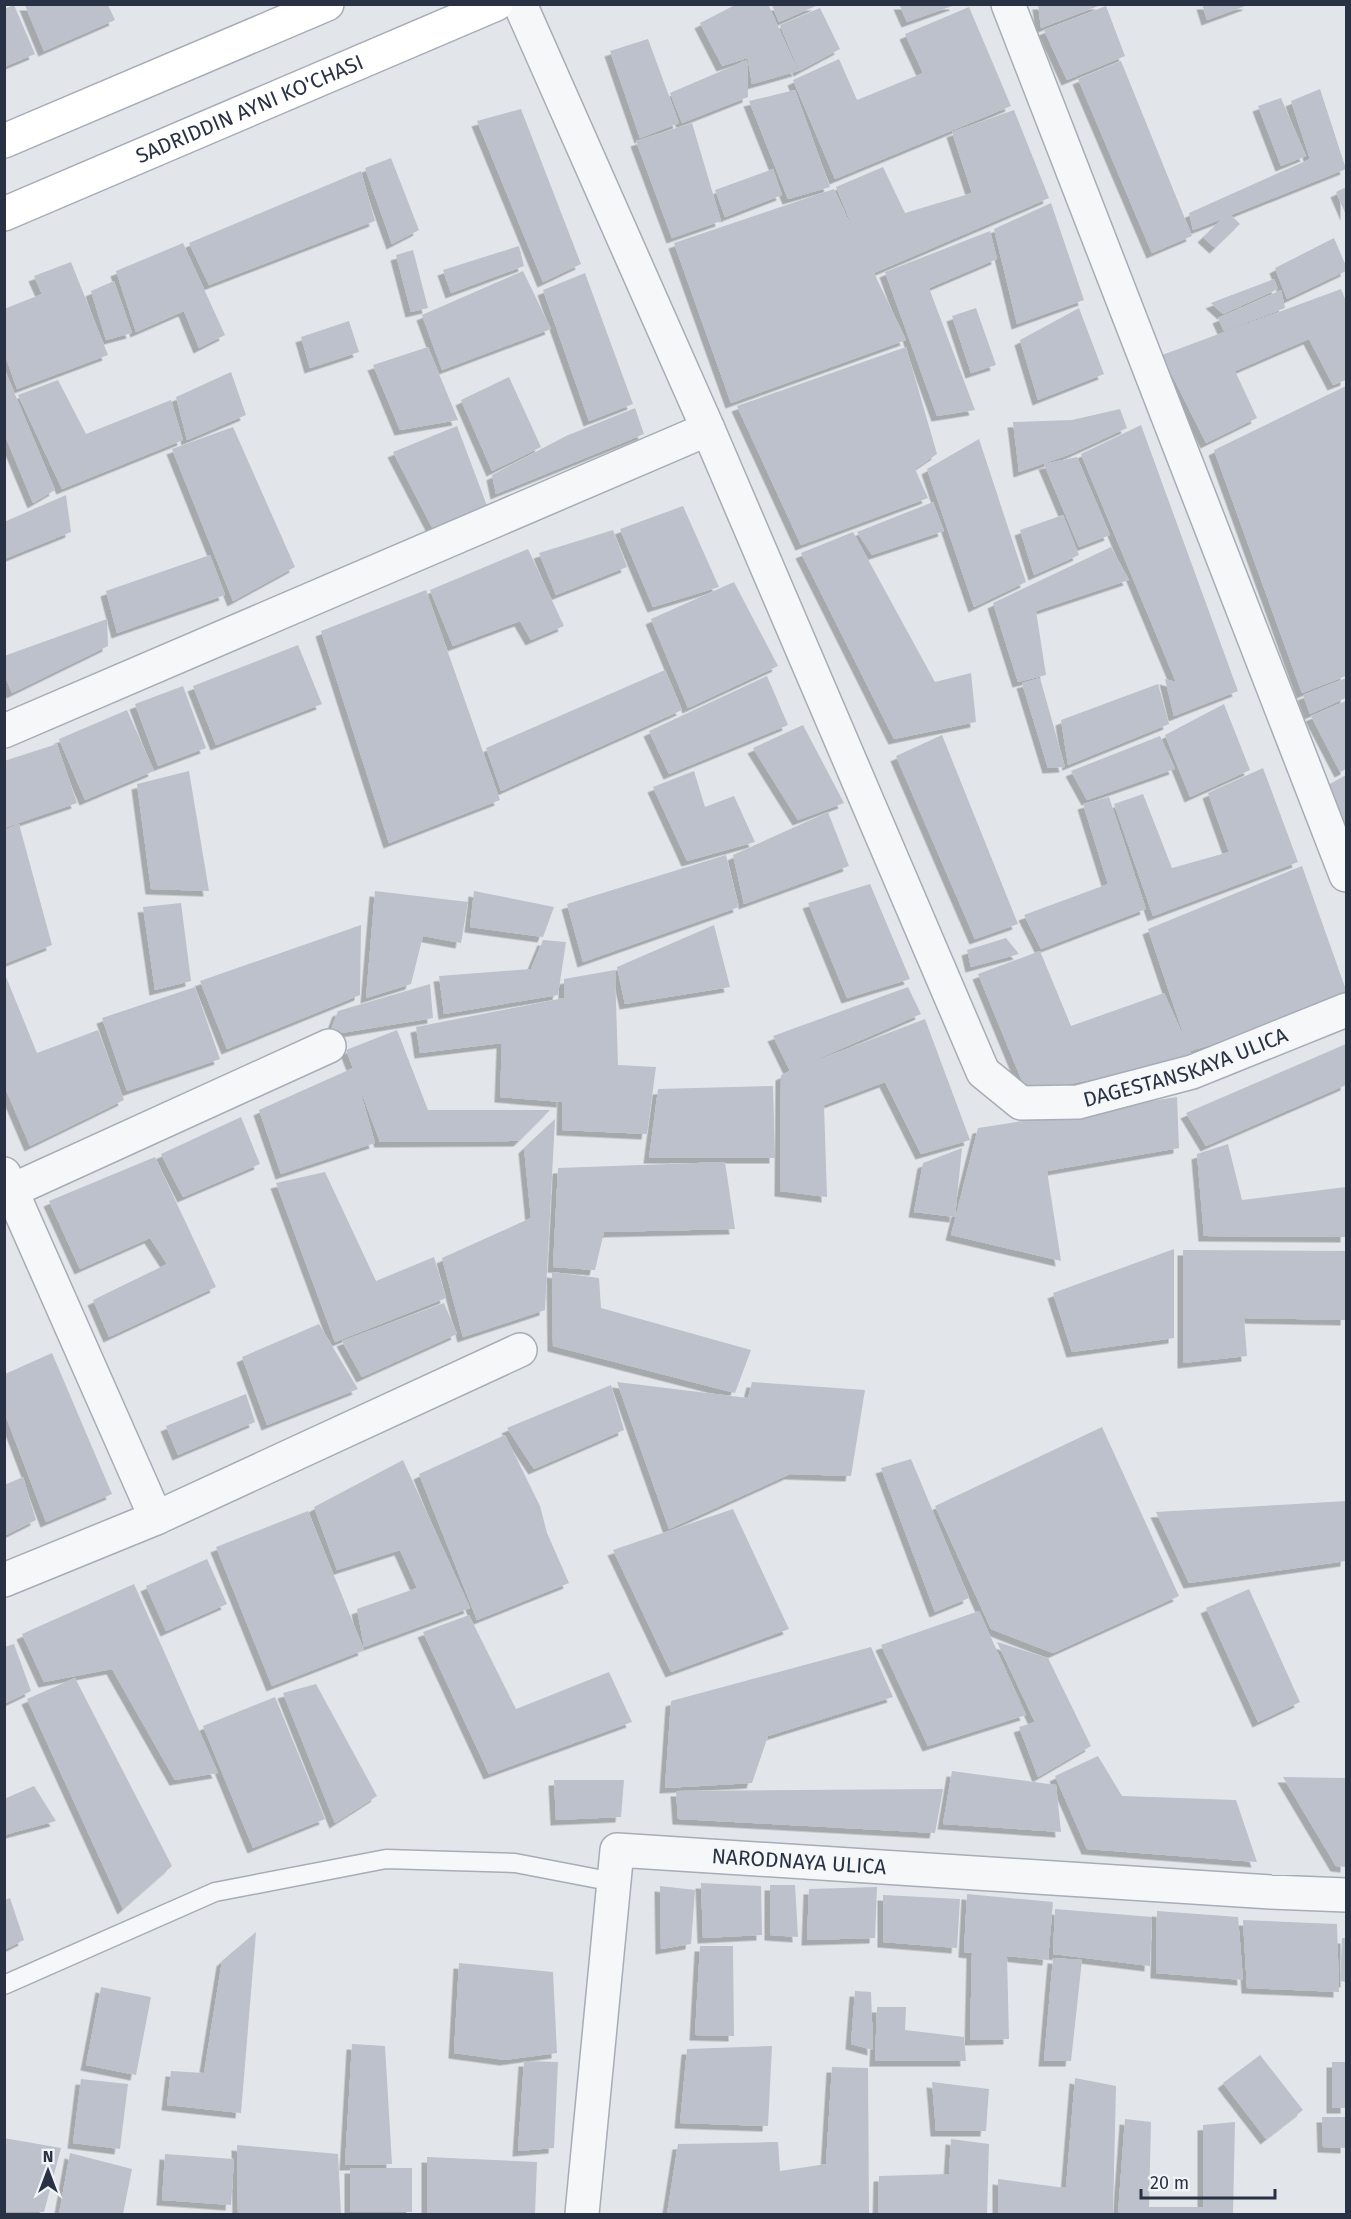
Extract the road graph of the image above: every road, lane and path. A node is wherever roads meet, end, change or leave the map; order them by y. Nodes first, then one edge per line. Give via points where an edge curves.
1 (327, 4) edge
2 (496, 4) edge
3 (520, 4) edge
4 (1008, 4) edge
5 (4, 141) edge
6 (4, 214) edge
7 (708, 429) junction
8 (4, 731) edge
9 (1347, 875) edge
10 (1347, 1010) edge
11 (328, 1046) dead end
12 (7, 1187) edge
13 (520, 1350) dead end
14 (156, 1518) junction
15 (4, 1580) edge
16 (614, 1882) junction
17 (1347, 1895) edge
18 (4, 1985) edge
19 (582, 2214) edge

1 - 5 main road
2 - 6 main road, SADRIDDIN AYNI KO'CHASI
3 - 7 street
4 - 9 street
7 - 8 street
7 - 10 street, DAGESTANSKAYA ULICA via 983,1072 1021,1103 1078,1102 1192,1072
11 - 12 street
12 - 14 street
13 - 14 street
14 - 15 street
16 - 17 street, NARODNAYA ULICA via 617,1850
16 - 18 lane via 515,1863 386,1859 215,1892
16 - 19 street, NARODNAYA ULICA

